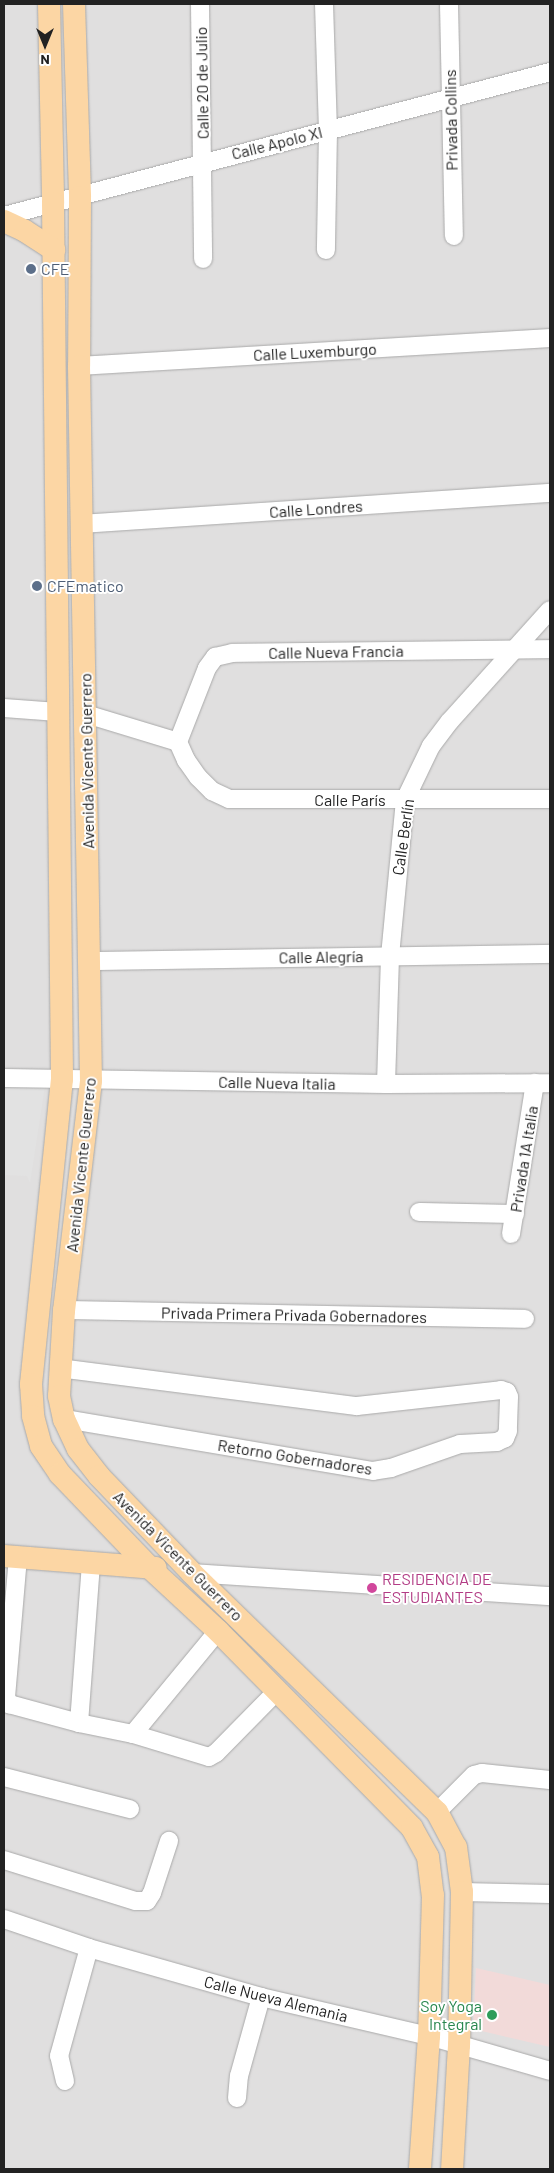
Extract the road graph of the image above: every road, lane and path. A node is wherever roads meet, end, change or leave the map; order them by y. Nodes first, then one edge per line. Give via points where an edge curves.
1 (48, 4) edge
2 (74, 4) edge
3 (200, 4) edge
4 (324, 4) edge
5 (449, 4) edge
6 (550, 72) edge
7 (451, 98) junction
8 (328, 130) junction
9 (204, 162) junction
10 (80, 197) junction
11 (53, 203) junction
12 (4, 216) edge
13 (4, 221) edge
14 (454, 236) dead end
15 (54, 250) junction
16 (326, 250) dead end
17 (203, 259) dead end
18 (550, 338) edge
19 (79, 366) junction
20 (550, 493) edge
21 (82, 524) junction
22 (550, 610) edge
23 (515, 649) junction
24 (550, 649) edge
25 (4, 708) edge
26 (58, 712) junction
27 (86, 714) junction
28 (178, 742) junction
29 (550, 799) edge
30 (405, 800) junction
31 (550, 954) edge
32 (390, 956) junction
33 (91, 961) junction
34 (4, 1078) edge
35 (62, 1079) junction
36 (92, 1081) junction
37 (543, 1083) edge
38 (386, 1084) junction
39 (419, 1212) dead end
40 (515, 1214) junction
41 (511, 1234) dead end
42 (64, 1310) junction
43 (525, 1319) dead end
44 (59, 1368) junction
45 (64, 1419) junction
46 (11, 1557) edge
47 (91, 1563) junction
48 (150, 1568) junction
49 (192, 1572) junction
50 (550, 1596) edge
51 (218, 1631) junction
52 (277, 1691) junction
53 (79, 1723) junction
54 (133, 1734) junction
55 (4, 1777) edge
56 (550, 1780) edge
57 (130, 1809) dead end
58 (437, 1812) junction
59 (169, 1841) dead end
60 (4, 1860) edge
61 (462, 1892) junction
62 (550, 1894) edge
63 (4, 1919) edge
64 (88, 1948) junction
65 (261, 1997) junction
66 (429, 2036) junction
67 (459, 2045) junction
68 (550, 2071) edge
69 (65, 2081) dead end
70 (237, 2098) dead end
71 (420, 2169) edge
72 (452, 2169) edge

1 - 11 main road, Avenida Vicente Guerrero
2 - 10 main road, Avenida Vicente Guerrero
3 - 9 street, Calle 20 de Julio
4 - 8 street
5 - 7 street, Privada Collins
6 - 7 street, Calle Apolo XI
7 - 8 street, Calle Apolo XI
7 - 14 street, Privada Collins
8 - 9 street, Calle Apolo XI
8 - 16 street
9 - 10 street, Calle Apolo XI
9 - 17 street, Calle 20 de Julio
10 - 11 street, Calle Apolo XI
10 - 19 main road, Avenida Vicente Guerrero
11 - 12 street, Calle Apolo XI
11 - 15 main road, Avenida Vicente Guerrero
13 - 15 main road via 26,230
15 - 26 main road, Avenida Vicente Guerrero
18 - 19 street, Calle Luxemburgo
19 - 21 main road, Avenida Vicente Guerrero
20 - 21 street, Calle Londres
21 - 27 main road, Avenida Vicente Guerrero
22 - 23 street, Calle Berlín
23 - 24 street, Calle Nueva Francia
23 - 28 street, Calle Nueva Francia via 232,653 215,657 207,668
23 - 30 street, Calle Berlín via 431,746
25 - 26 street
26 - 35 main road, Avenida Vicente Guerrero
27 - 28 street
27 - 33 main road, Avenida Vicente Guerrero
28 - 30 street, Calle París via 198,777 212,791 229,799
29 - 30 street, Calle París
30 - 32 street, Calle Berlín
31 - 32 street, Calle Alegría
32 - 33 street, Calle Alegría
32 - 38 street, Calle Berlín
33 - 36 main road, Avenida Vicente Guerrero
34 - 35 street, Calle Nueva Italia
35 - 36 street, Calle Nueva Italia
35 - 48 main road, Avenida Vicente Guerrero via 30,1384 33,1416 41,1446 60,1474
36 - 38 street, Calle Nueva Italia
36 - 42 main road, Avenida Vicente Guerrero
37 - 38 street, Calle Nueva Italia
37 - 40 street, Privada 1A Italia
39 - 40 street
40 - 41 street, Privada 1A Italia
42 - 43 street, Privada Primera Privada Gobernadores
42 - 44 main road, Avenida Vicente Guerrero
44 - 45 main road, Avenida Vicente Guerrero via 59,1396
44 - 45 street, Retorno Gobernadores via 357,1406 501,1390 509,1397 506,1438 497,1442 460,1444 373,1471
45 - 49 main road, Avenida Vicente Guerrero via 78,1449 99,1476
46 - 47 main road
46 - 53 street via 6,1697 9,1704
47 - 48 main road
47 - 53 street
48 - 49 main road
48 - 51 main road, Avenida Vicente Guerrero
49 - 50 street
49 - 58 main road, Avenida Vicente Guerrero
51 - 52 main road, Avenida Vicente Guerrero
51 - 54 street
52 - 54 street via 209,1757
52 - 66 main road, Avenida Vicente Guerrero via 412,1828 428,1857 433,1895
53 - 54 street
55 - 57 street
56 - 58 street via 482,1773 474,1775
58 - 61 main road, Avenida Vicente Guerrero via 456,1848
59 - 60 street via 147,1901 136,1901
61 - 62 street
61 - 67 main road, Avenida Vicente Guerrero
63 - 64 street, Calle Nueva Alemania
64 - 65 street, Calle Nueva Alemania
64 - 69 street via 59,2056
65 - 66 street, Calle Nueva Alemania
65 - 70 street via 238,2076
66 - 67 street, Calle Nueva Alemania
66 - 71 main road, Avenida Vicente Guerrero
67 - 68 street, Calle Nueva Alemania
67 - 72 main road, Avenida Vicente Guerrero

